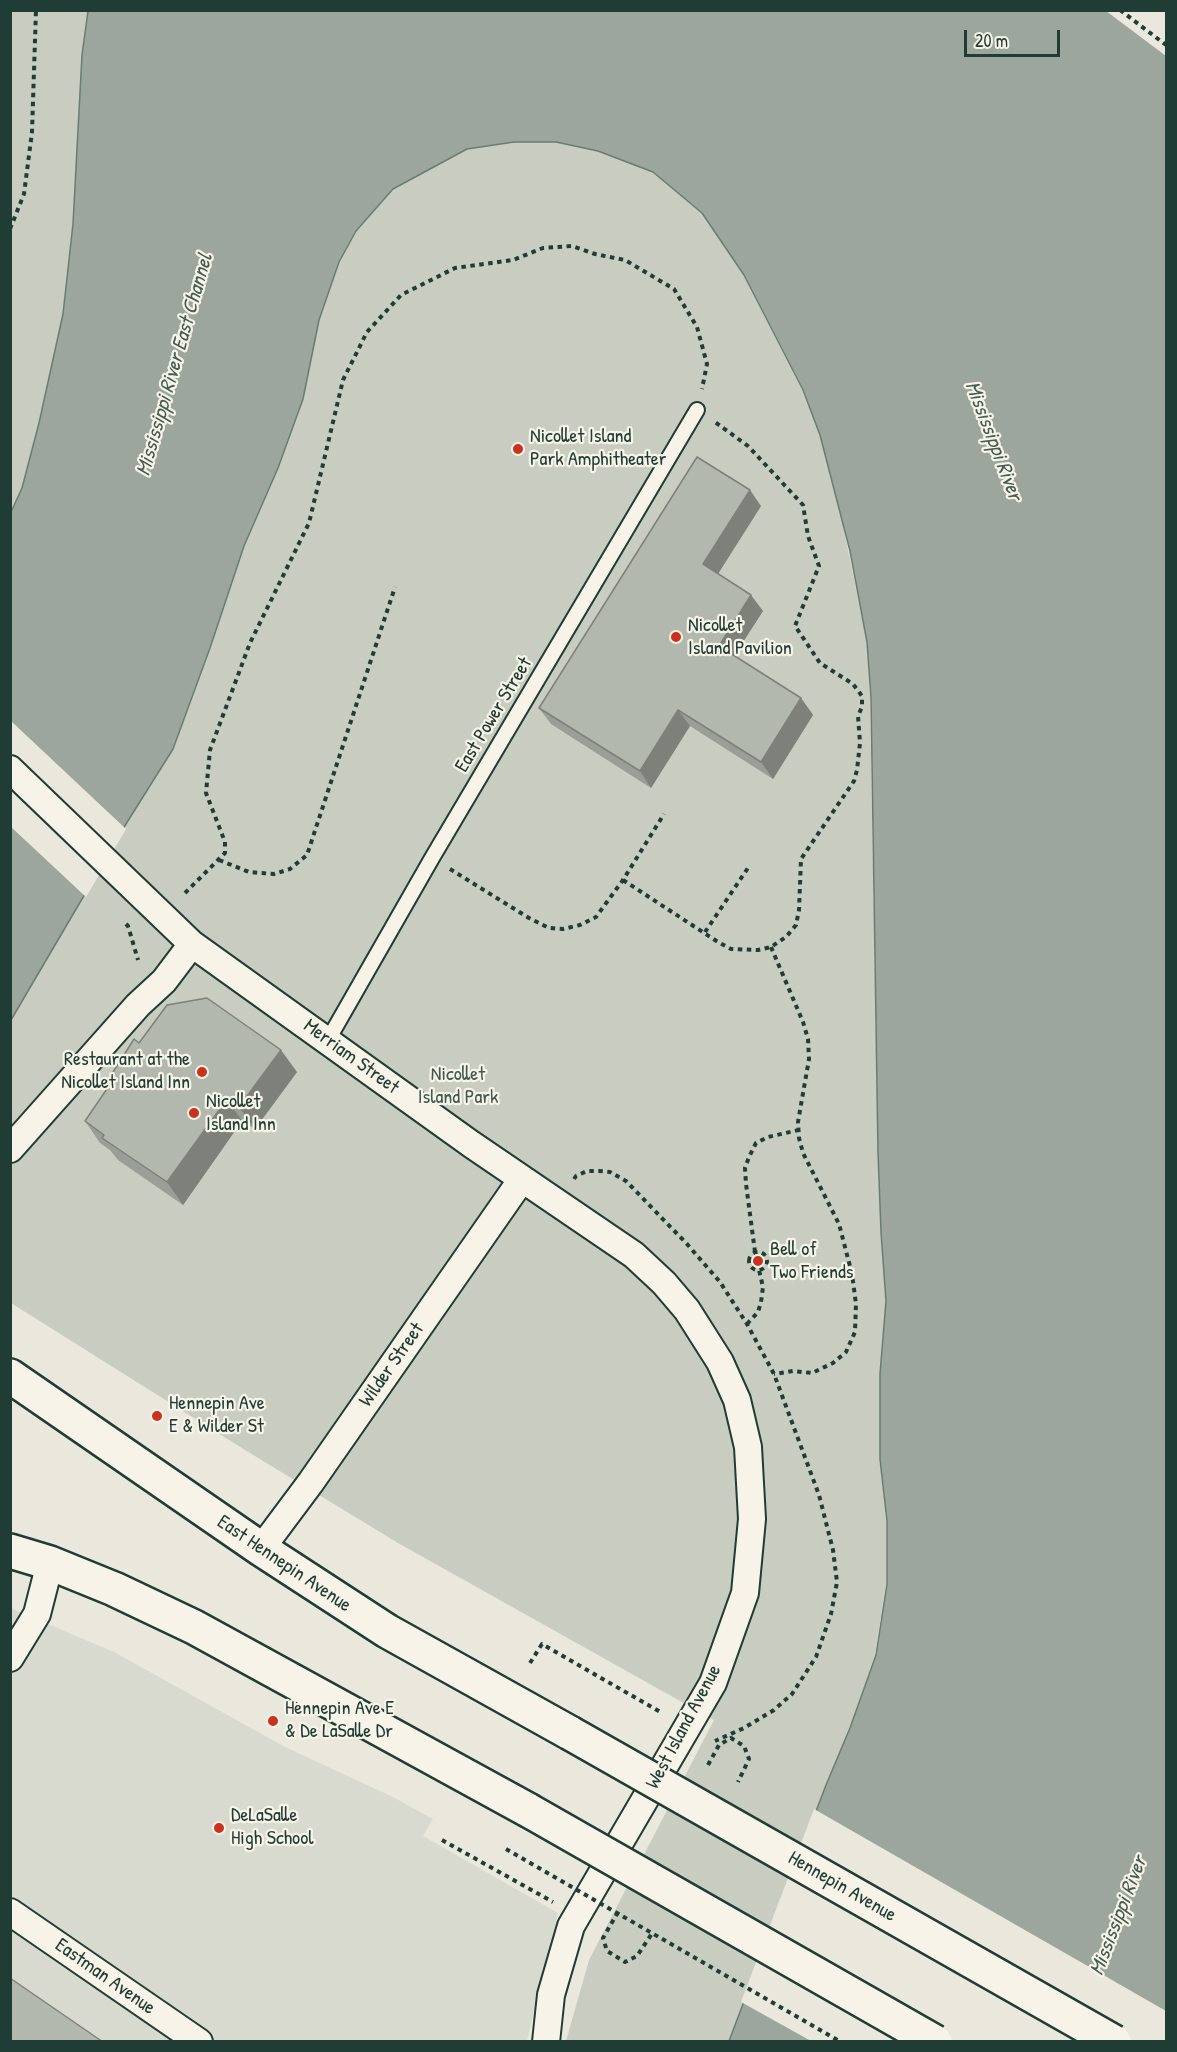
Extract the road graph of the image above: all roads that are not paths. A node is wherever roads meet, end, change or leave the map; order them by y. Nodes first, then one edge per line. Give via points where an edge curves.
1 (697, 410) road end
2 (10, 769) edge
3 (192, 944) junction
4 (328, 1040) junction
5 (10, 1149) edge
6 (522, 1179) junction
7 (720, 1362) joint
8 (10, 1376) edge
9 (261, 1549) junction
10 (10, 1551) edge
11 (50, 1563) junction
12 (10, 1658) edge
13 (570, 1733) joint
14 (10, 1912) edge
15 (199, 2042) edge
16 (546, 2042) edge
17 (935, 2042) edge
18 (1114, 2042) edge

1 - 4 lane, East Power Street
2 - 3 street, Merriam Street
3 - 4 street, Merriam Street
3 - 5 street via 164,981
4 - 6 street, Merriam Street
6 - 7 street, Merriam Street via 634,1255 664,1282
6 - 9 street, Wilder Street
7 - 16 street, West Island Avenue via 737,1400 748,1447 752,1519 745,1593 713,1683 571,1926 551,1995
8 - 9 main road, East Hennepin Avenue
9 - 13 main road, East Hennepin Avenue via 387,1631
10 - 11 main road
11 - 12 street via 37,1614
11 - 17 main road, bridge via 194,1627 528,1810
13 - 18 main road, Hennepin Avenue, bridge
14 - 15 street, Eastman Avenue

